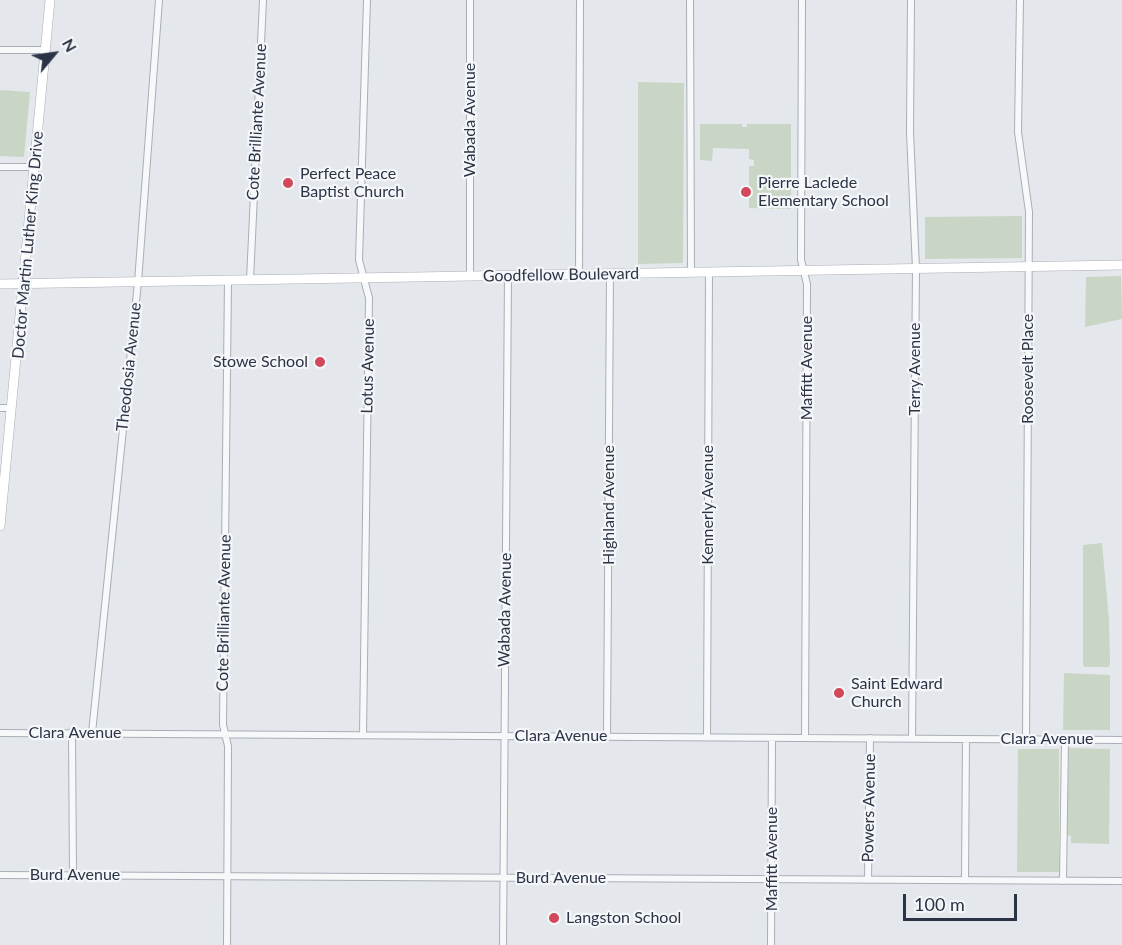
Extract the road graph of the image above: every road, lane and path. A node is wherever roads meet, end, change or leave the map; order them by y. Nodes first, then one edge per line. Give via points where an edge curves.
1 (50, 0) edge
2 (159, 0) edge
3 (263, 0) edge
4 (367, 0) edge
5 (470, 0) edge
6 (579, 0) edge
7 (690, 0) edge
8 (802, 0) edge
9 (910, 0) edge
10 (1020, 0) edge
11 (0, 50) edge
12 (45, 50) junction
13 (0, 167) edge
14 (35, 167) junction
15 (1122, 265) edge
16 (1029, 268) junction
17 (916, 269) junction
18 (804, 272) junction
19 (690, 273) junction
20 (709, 273) junction
21 (579, 274) junction
22 (610, 274) junction
23 (470, 276) junction
24 (508, 276) junction
25 (362, 277) junction
26 (250, 280) junction
27 (228, 281) junction
28 (138, 282) junction
29 (0, 284) edge
30 (25, 284) junction
31 (0, 408) edge
32 (12, 408) junction
33 (2, 494) edge
34 (0, 526) edge
35 (72, 732) junction
36 (0, 733) edge
37 (92, 733) junction
38 (225, 735) junction
39 (363, 735) junction
40 (503, 736) junction
41 (607, 736) junction
42 (707, 737) junction
43 (772, 738) junction
44 (804, 738) junction
45 (870, 738) junction
46 (912, 738) junction
47 (1026, 738) junction
48 (966, 739) junction
49 (1065, 740) junction
50 (1122, 740) edge
51 (0, 875) edge
52 (73, 875) junction
53 (228, 876) junction
54 (504, 877) junction
55 (772, 879) junction
56 (868, 879) junction
57 (966, 880) junction
58 (1063, 881) junction
59 (1122, 881) edge
60 (227, 945) edge
61 (503, 945) edge
62 (771, 945) edge

1 - 12 main road, Doctor Martin Luther King Drive
2 - 28 street, Theodosia Avenue
3 - 26 street, Cote Brilliante Avenue
4 - 25 street, Lotus Avenue via 358,260
5 - 23 street, Wabada Avenue
6 - 21 street
7 - 19 street
8 - 18 street, Maffitt Avenue
9 - 17 street, Terry Avenue
10 - 16 street, Roosevelt Place via 1018,132 1028,189
11 - 12 street
12 - 14 main road, Doctor Martin Luther King Drive
13 - 14 street
14 - 30 main road, Doctor Martin Luther King Drive
15 - 16 main road, Goodfellow Boulevard
16 - 17 main road, Goodfellow Boulevard
16 - 47 street, Roosevelt Place
17 - 18 main road, Goodfellow Boulevard
17 - 46 street, Terry Avenue
18 - 20 main road, Goodfellow Boulevard
18 - 44 street, Maffitt Avenue
19 - 20 main road, Goodfellow Boulevard
19 - 22 main road, Goodfellow Boulevard
20 - 42 street, Kennerly Avenue
21 - 22 main road, Goodfellow Boulevard
21 - 24 main road, Goodfellow Boulevard
22 - 41 street, Highland Avenue
23 - 24 main road, Goodfellow Boulevard
23 - 25 main road, Goodfellow Boulevard
24 - 40 street, Wabada Avenue
25 - 26 main road, Goodfellow Boulevard
25 - 39 street, Lotus Avenue via 369,298
26 - 27 main road, Goodfellow Boulevard
27 - 28 main road, Goodfellow Boulevard
27 - 38 street, Cote Brilliante Avenue
28 - 30 main road, Goodfellow Boulevard
28 - 37 street, Theodosia Avenue
29 - 30 main road, Goodfellow Boulevard
30 - 32 main road, Doctor Martin Luther King Drive
31 - 32 street
32 - 33 main road, Doctor Martin Luther King Drive
33 - 34 main road, Doctor Martin Luther King Drive
35 - 36 street, Clara Avenue
35 - 37 street, Clara Avenue
35 - 52 street
37 - 38 street, Clara Avenue
38 - 39 street, Clara Avenue
38 - 53 street, Cote Brilliante Avenue
39 - 40 street, Clara Avenue
40 - 41 street, Clara Avenue
40 - 54 street, Wabada Avenue
41 - 42 street, Clara Avenue
42 - 43 street, Clara Avenue
43 - 44 street, Clara Avenue
43 - 55 street, Maffitt Avenue
44 - 45 street, Clara Avenue
45 - 46 street, Clara Avenue
45 - 56 street, Powers Avenue
46 - 48 street, Clara Avenue
47 - 48 street, Clara Avenue
47 - 49 street, Clara Avenue
48 - 57 street
49 - 50 street, Clara Avenue
49 - 58 street
51 - 52 street, Burd Avenue
52 - 53 street, Burd Avenue
53 - 54 street, Burd Avenue
53 - 60 street, Cote Brilliante Avenue
54 - 55 street, Burd Avenue
54 - 61 street, Wabada Avenue
55 - 56 street, Burd Avenue
55 - 62 street, Maffitt Avenue
56 - 57 street, Burd Avenue
57 - 58 street, Burd Avenue
58 - 59 street, Burd Avenue

